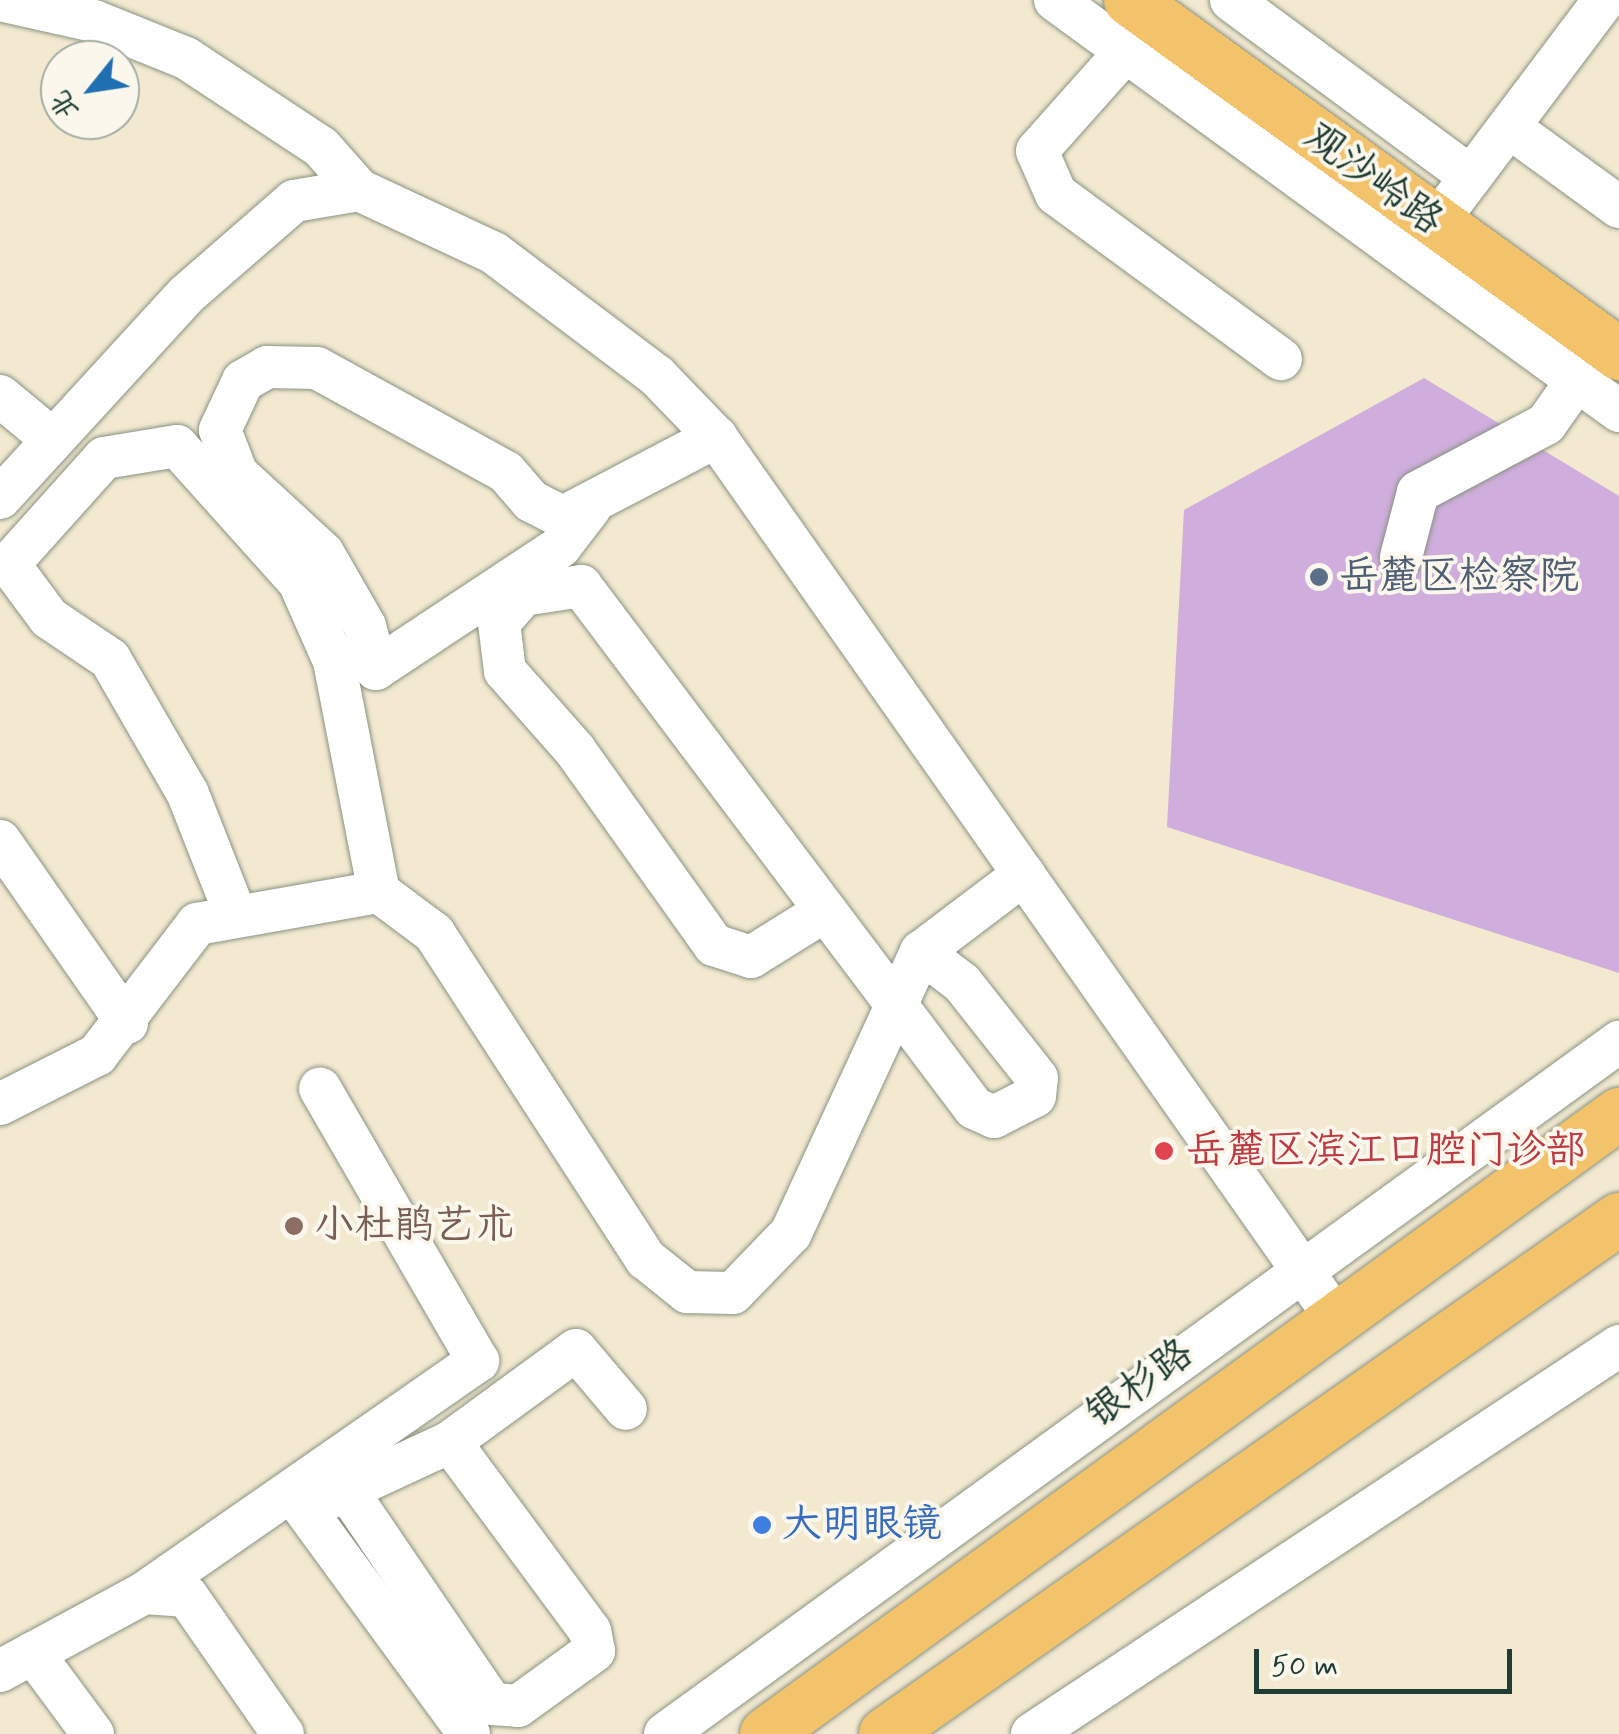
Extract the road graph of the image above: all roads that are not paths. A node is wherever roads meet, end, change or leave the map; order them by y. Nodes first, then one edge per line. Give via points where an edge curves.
1 (0, 0) edge
2 (1055, 0) edge
3 (1232, 0) edge
4 (1604, 0) edge
5 (1145, 18) edge
6 (1182, 66) junction
7 (1509, 126) junction
8 (1471, 177) junction
9 (358, 190) junction
10 (1619, 207) edge
11 (1422, 242) junction
12 (1281, 359) dead end
13 (1598, 367) edge
14 (0, 396) edge
15 (1619, 410) edge
16 (716, 437) junction
17 (52, 438) junction
18 (0, 498) edge
19 (590, 508) junction
20 (1401, 557) dead end
21 (0, 841) edge
22 (1024, 874) junction
23 (379, 892) junction
24 (234, 911) junction
25 (825, 911) junction
26 (921, 952) junction
27 (899, 999) junction
28 (127, 1023) junction
29 (1619, 1042) edge
30 (320, 1088) dead end
31 (0, 1104) edge
32 (1619, 1114) edge
33 (1619, 1219) edge
34 (1299, 1267) junction
35 (1335, 1318) junction
36 (1619, 1346) edge
37 (626, 1409) dead end
38 (450, 1442) junction
39 (348, 1492) junction
40 (303, 1508) junction
41 (144, 1594) junction
42 (186, 1596) junction
43 (17, 1662) edge
44 (93, 1734) edge
45 (283, 1734) edge
46 (469, 1734) edge
47 (666, 1734) edge
48 (766, 1734) edge
49 (885, 1734) edge
50 (1032, 1734) edge

1 - 9 street via 94,21 186,58 320,147
2 - 5 street
3 - 6 street
3 - 8 street
4 - 7 street
5 - 6 main road, 观沙岭路
5 - 12 street via 1037,152 1056,194
6 - 11 main road, 观沙岭路
7 - 8 street
7 - 10 street
8 - 11 street
9 - 16 street via 494,254 657,376
9 - 17 street via 314,192 274,212
11 - 13 main road, 观沙岭路
13 - 15 street
13 - 20 street via 1546,424 1418,492
14 - 17 street
16 - 19 street
16 - 22 street
17 - 18 street
19 - 19 street via 546,513 506,472 316,368 267,367 243,381 220,430 237,474 323,552 366,626 376,669 560,546
21 - 28 street
22 - 26 street
22 - 34 street
23 - 24 street
23 - 24 street via 334,661 299,582 177,446 104,458 9,564 49,618 110,659 188,794
23 - 27 street via 434,932 628,1237 687,1292 733,1293 791,1234
24 - 28 street via 197,924 168,952
25 - 25 street via 751,957 714,944 575,750 505,671 499,623 523,595 580,586
25 - 27 street
26 - 27 street
26 - 27 street via 946,967 1016,1051 1037,1078 1035,1096 994,1118 974,1108
28 - 31 street via 97,1055
29 - 34 street, 银杉路
30 - 41 street via 478,1362
32 - 35 main road, 银杉路
33 - 49 main road
34 - 35 street
34 - 47 street, 银杉路
35 - 48 main road, 银杉路
36 - 50 street
37 - 38 street via 576,1350
38 - 39 street
38 - 39 street via 590,1631 594,1651 518,1706 492,1704
39 - 40 street
40 - 42 street
40 - 46 street
41 - 42 street
41 - 43 street
42 - 45 street
43 - 44 street

